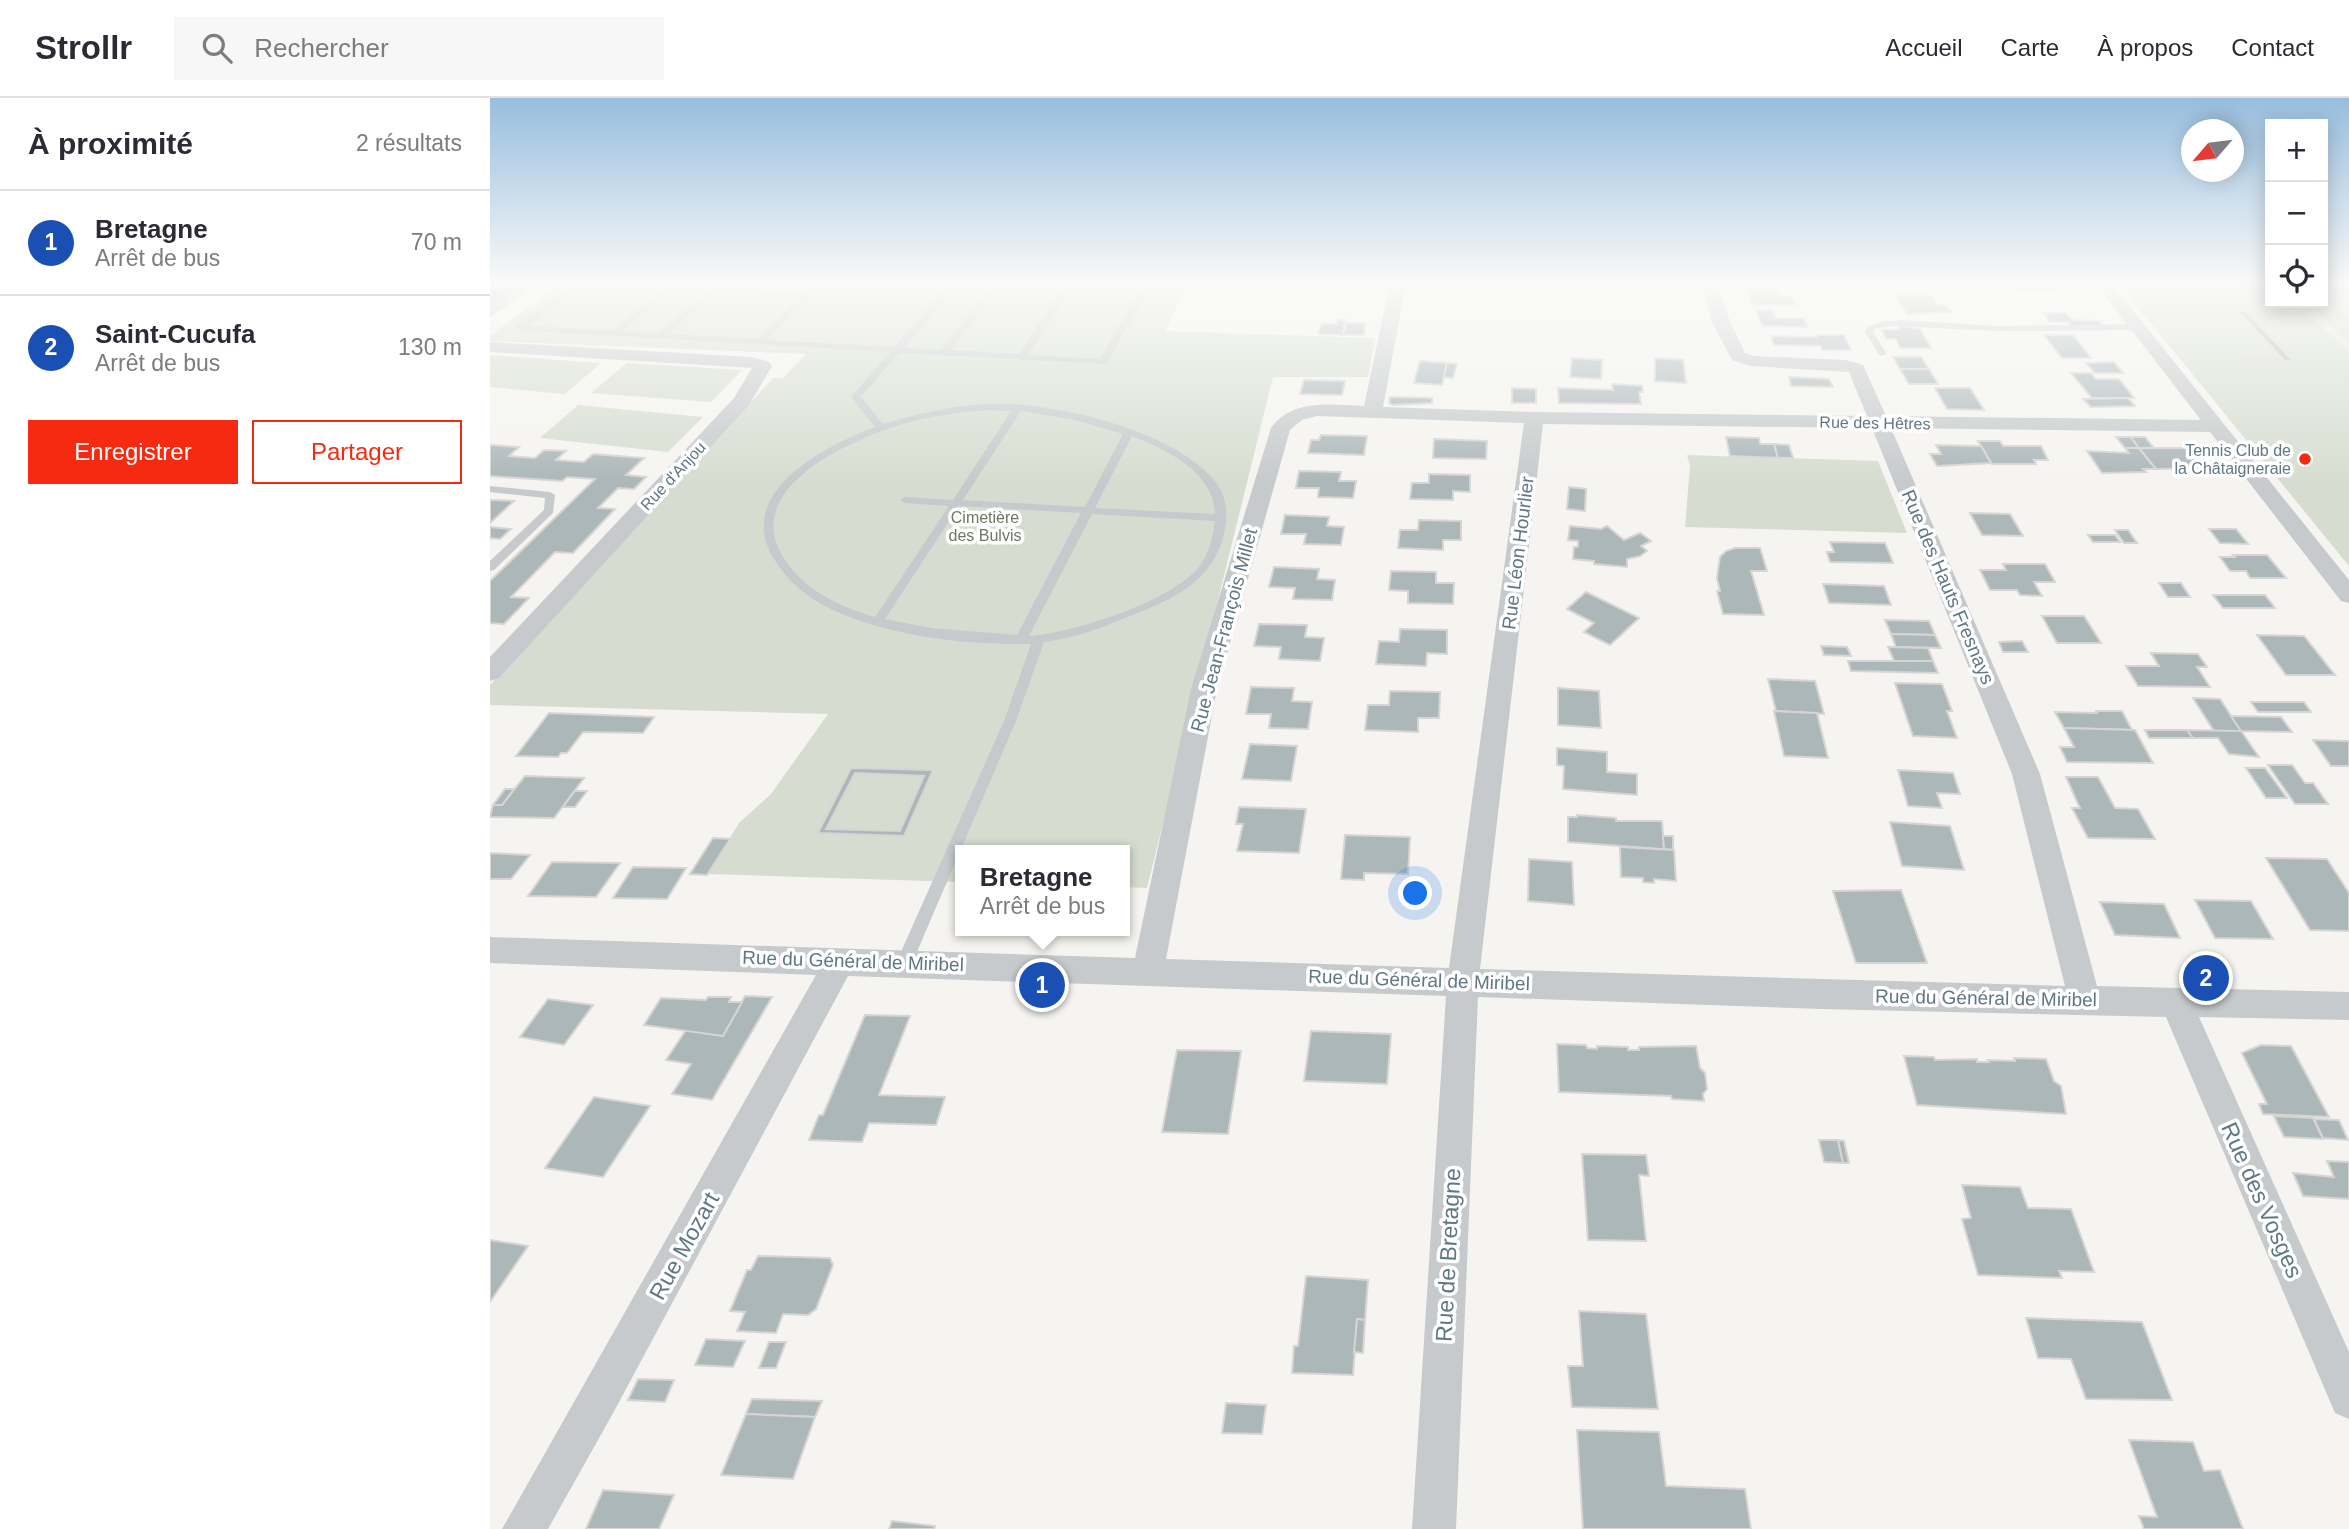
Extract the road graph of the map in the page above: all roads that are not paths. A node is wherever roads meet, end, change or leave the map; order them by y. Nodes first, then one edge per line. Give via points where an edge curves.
1 (531, 350) edge
2 (893, 350) edge
3 (897, 350) junction
4 (1027, 350) edge
5 (1110, 350) edge
6 (1385, 350) edge
7 (1735, 350) edge
8 (1880, 350) edge
9 (2156, 350) edge
10 (944, 352) joint
11 (1883, 354) dead end
12 (1022, 357) junction
13 (1018, 408) junction
14 (1373, 413) junction
15 (1534, 418) junction
16 (1879, 423) junction
17 (2215, 426) junction
18 (880, 427) junction
19 (1129, 432) junction
20 (490, 489) edge
21 (905, 500) dead end
22 (955, 502) junction
23 (1089, 510) junction
24 (1222, 518) junction
25 (490, 567) edge
26 (2349, 596) edge
27 (877, 622) junction
28 (1021, 639) junction
29 (1040, 639) junction
30 (490, 671) edge
31 (956, 845) edge
32 (955, 847) edge
33 (490, 950) edge
34 (840, 961) junction
35 (904, 963) junction
36 (1149, 970) junction
37 (1463, 981) junction
38 (2085, 1001) junction
39 (2176, 1002) junction
40 (2349, 1006) edge
41 (2349, 1399) edge
42 (524, 1529) edge
43 (1434, 1529) edge

1 - 30 street, Rue d'Anjou via 762,366 742,401
2 - 3 lane
3 - 10 lane
3 - 18 lane via 856,397
4 - 12 lane
5 - 12 lane via 1103,362
6 - 14 street
7 - 16 street, Rue des Hauts Fresnays via 1751,361 1857,369
8 - 11 lane
9 - 17 street
10 - 12 lane
13 - 18 lane via 968,408
13 - 19 lane
13 - 22 lane
14 - 15 street
14 - 36 street, Rue Jean-François Millet via 1315,410 1295,416 1282,428 1204,689
15 - 16 street, Rue des Hêtres
15 - 37 street, Rue Léon Hourlier
16 - 17 street, Rue des Hêtres
16 - 38 street, Rue des Hauts Fresnays via 2026,774
17 - 26 street
18 - 27 lane via 841,444 794,477 772,505 767,527 775,555 795,579 826,602
19 - 23 lane
19 - 24 lane via 1204,474 1217,491
20 - 25 lane via 550,495 549,511
21 - 22 lane
22 - 23 lane
22 - 27 lane
23 - 24 lane
23 - 28 lane
24 - 29 lane via 1211,558 1178,590 1134,611
27 - 28 lane via 937,634
28 - 29 lane
29 - 31 lane
32 - 35 lane
33 - 34 street, Rue du Général de Miribel
34 - 35 street, Rue du Général de Miribel
34 - 42 street, Rue Mozart
35 - 36 street, Rue du Général de Miribel
36 - 37 street, Rue du Général de Miribel
37 - 38 street, Rue du Général de Miribel
37 - 43 street, Rue de Bretagne
38 - 39 street, Rue du Général de Miribel
39 - 40 street, Rue du Général de Miribel
39 - 41 street, Rue des Vosges

